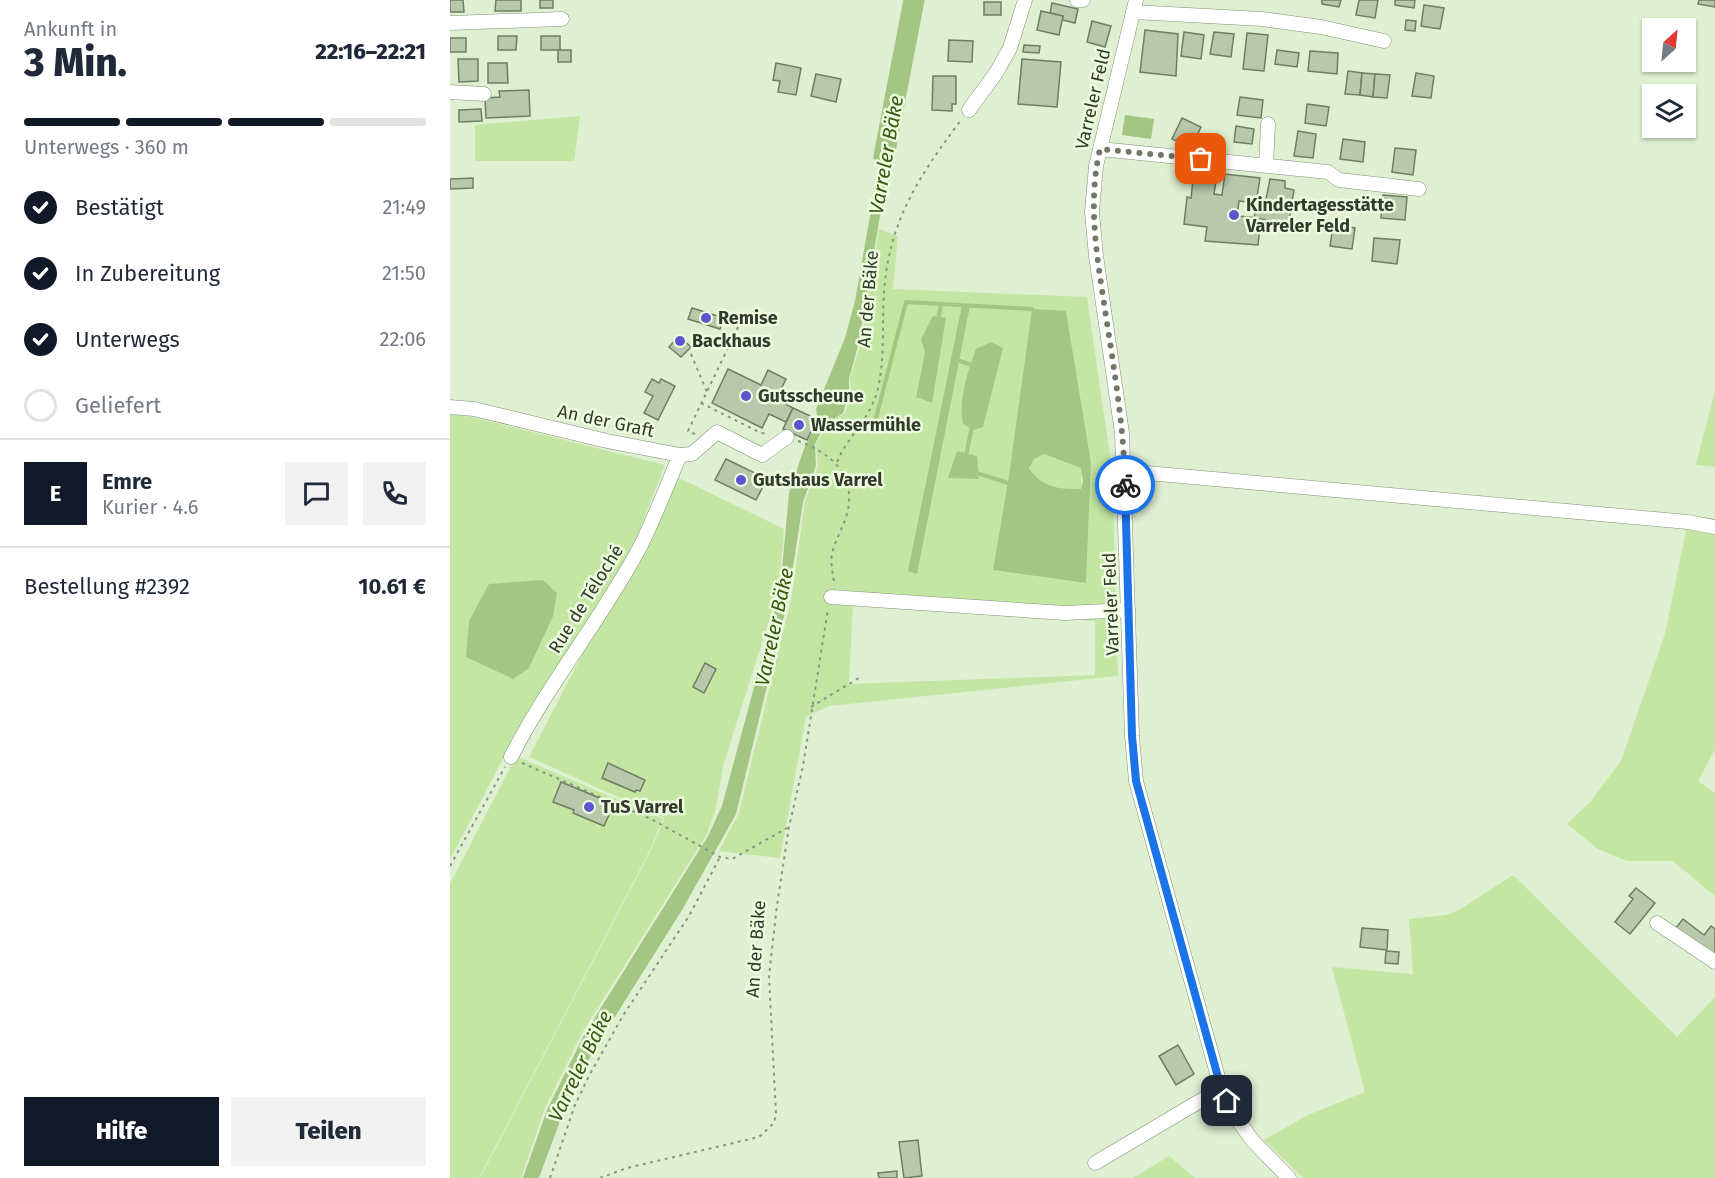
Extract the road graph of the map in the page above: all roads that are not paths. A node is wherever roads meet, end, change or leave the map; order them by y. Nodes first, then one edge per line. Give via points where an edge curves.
1 (1025, 0) edge
2 (1077, 0) edge
3 (1083, 0) edge
4 (1134, 6) edge
5 (562, 19) dead end
6 (450, 23) edge
7 (1384, 41) dead end
8 (450, 92) edge
9 (484, 94) dead end
10 (969, 110) road end
11 (1268, 124) dead end
12 (1100, 149) junction
13 (1266, 165) junction
14 (1419, 189) dead end
15 (450, 407) edge
16 (787, 437) road end
17 (681, 455) junction
18 (1125, 471) junction
19 (1715, 527) edge
20 (832, 591) road end
21 (1128, 610) junction
22 (511, 757) road end
23 (1657, 923) dead end
24 (1715, 962) edge
25 (1222, 1088) junction
26 (1095, 1163) dead end
27 (1289, 1178) edge

1 - 10 street via 1010,48
2 - 3 street
4 - 7 street via 1321,27
4 - 12 street, Varreler Feld
5 - 6 street
8 - 9 street
11 - 13 street
12 - 13 street
12 - 18 street, Varreler Feld via 1092,212
13 - 14 street via 1328,172 1353,186
15 - 17 street, An der Graft
16 - 17 street via 762,455 717,432 692,454
17 - 22 street, Rue de Téloché via 640,546
18 - 19 street
18 - 21 street, Varreler Feld
20 - 21 street via 1065,613
21 - 25 street, Varreler Feld via 1136,781
23 - 24 street
25 - 26 street
25 - 27 street, Varreler Feld via 1252,1140

